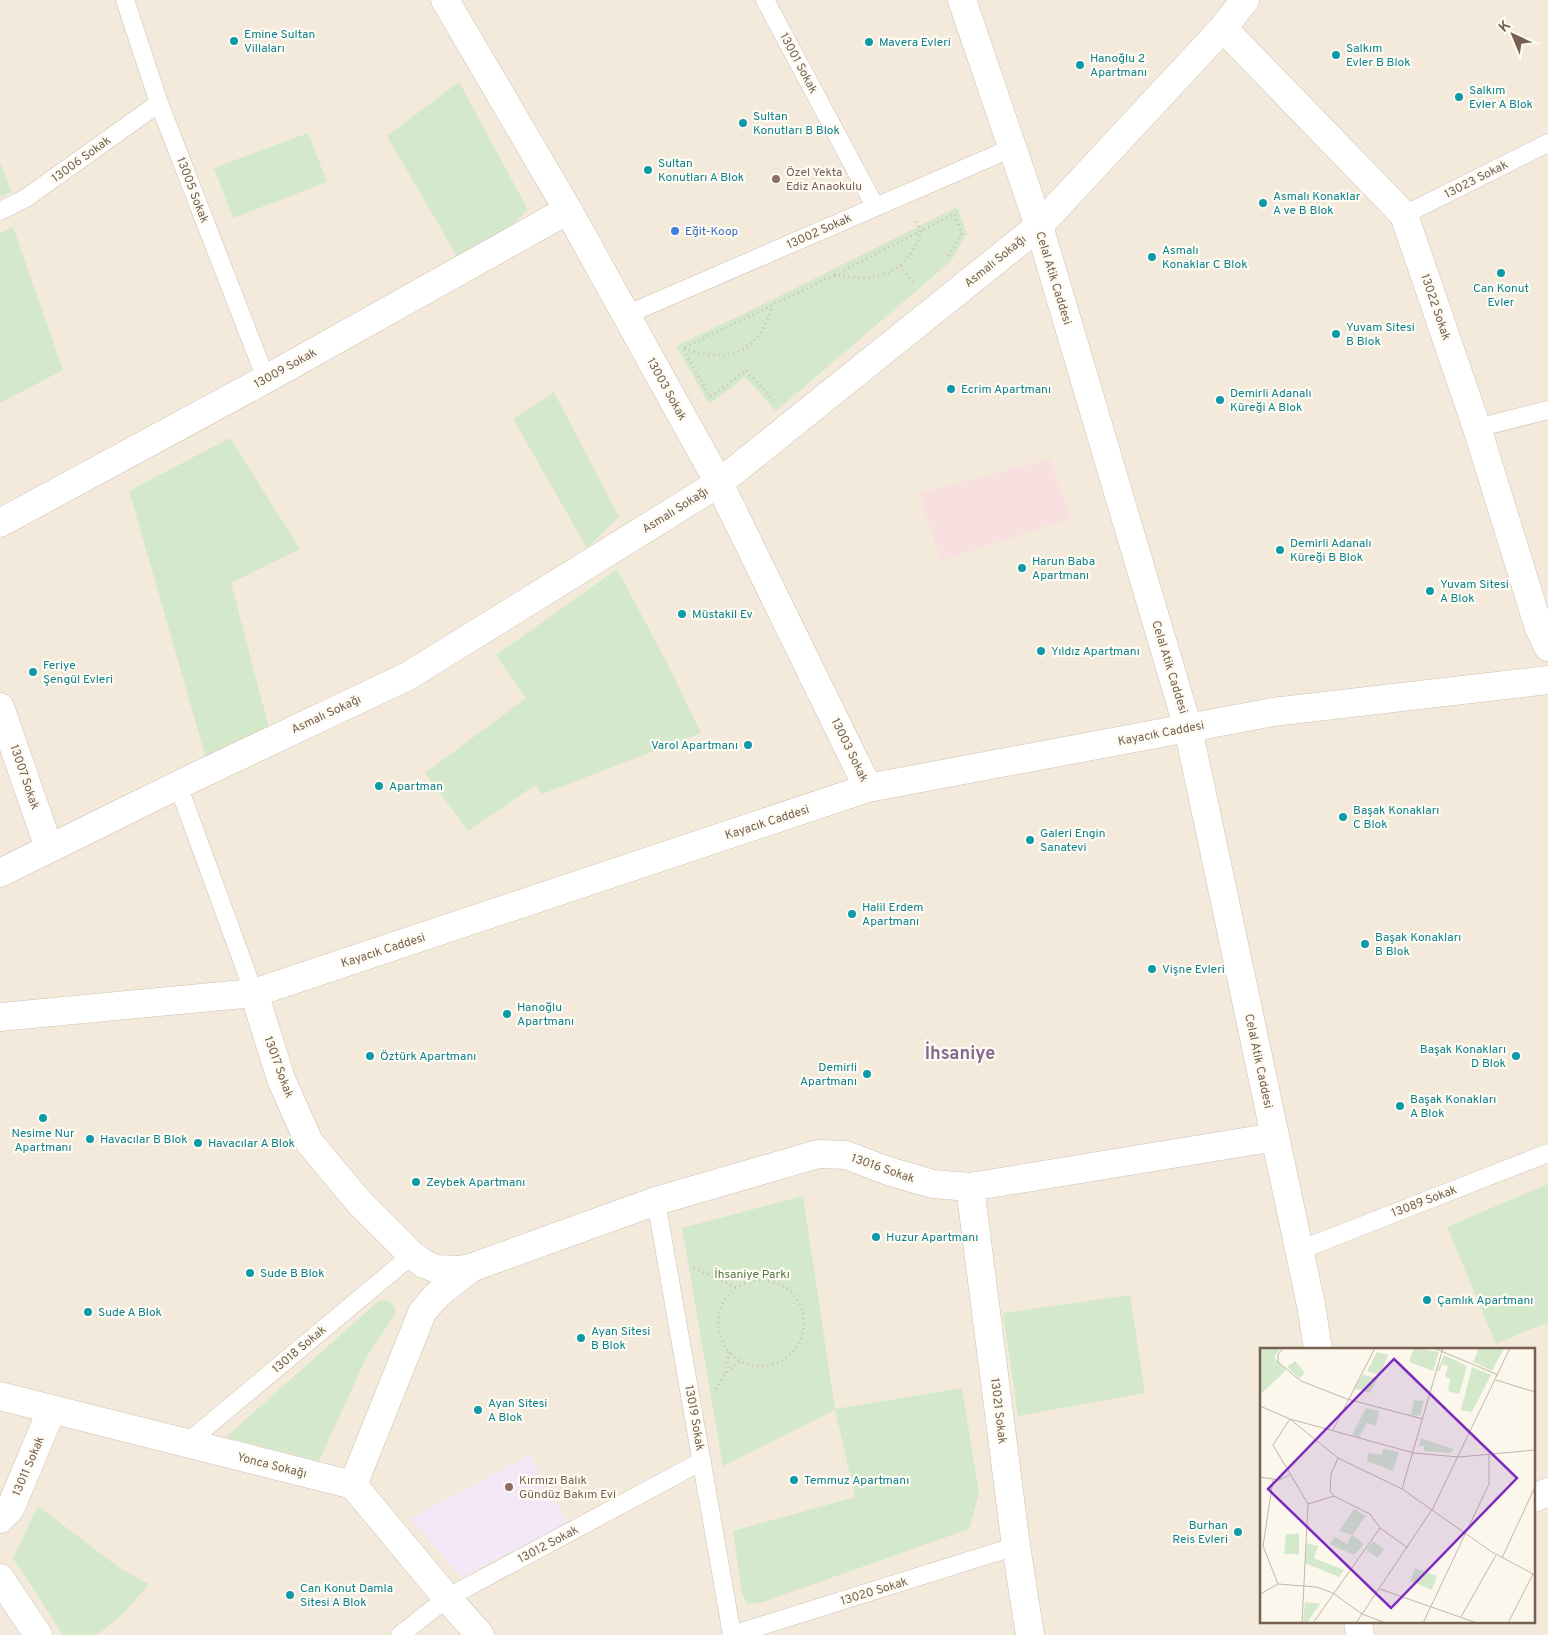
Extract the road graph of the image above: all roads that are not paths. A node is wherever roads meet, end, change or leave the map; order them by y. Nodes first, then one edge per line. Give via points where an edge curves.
1 (125, 0) edge
2 (445, 0) edge
3 (766, 0) edge
4 (962, 0) edge
5 (1246, 0) edge
6 (1223, 28) junction
7 (159, 103) junction
8 (1548, 143) edge
9 (1012, 148) junction
10 (875, 206) junction
11 (568, 210) junction
12 (0, 211) edge
13 (1404, 215) junction
14 (1039, 226) junction
15 (626, 315) junction
16 (266, 379) junction
17 (1548, 410) edge
18 (1477, 428) junction
19 (719, 483) junction
20 (0, 523) edge
21 (1548, 647) edge
22 (1548, 680) edge
23 (0, 707) edge
24 (1188, 728) junction
25 (178, 785) junction
26 (868, 788) junction
27 (49, 848) junction
28 (0, 873) edge
29 (254, 993) junction
30 (0, 1017) edge
31 (1275, 1137) junction
32 (1548, 1153) edge
33 (970, 1187) junction
34 (656, 1201) junction
35 (1300, 1250) junction
36 (412, 1255) junction
37 (473, 1267) junction
38 (1318, 1348) edge
39 (0, 1396) edge
40 (52, 1409) junction
41 (188, 1443) junction
42 (702, 1461) junction
43 (353, 1485) junction
44 (1548, 1492) edge
45 (1536, 1497) edge
46 (0, 1519) edge
47 (1016, 1546) junction
48 (0, 1578) edge
49 (447, 1598) junction
50 (1358, 1622) edge
51 (38, 1635) edge
52 (400, 1635) edge
53 (480, 1635) edge
54 (732, 1635) edge
55 (1030, 1635) edge
56 (1360, 1635) edge

1 - 7 lane, 13005 Sokak
2 - 11 street, 13003 Sokak
3 - 10 lane, 13001 Sokak
4 - 9 street, Celal Atik Caddesi
5 - 6 street, Asmalı Sokağı
6 - 13 street, 13022 Sokak
6 - 14 street, Asmalı Sokağı
7 - 12 lane, 13006 Sokak via 26,198
7 - 16 lane, 13005 Sokak
8 - 13 lane, 13023 Sokak
9 - 10 lane, 13002 Sokak
9 - 14 street, Celal Atik Caddesi
10 - 15 lane, 13002 Sokak
11 - 15 street, 13003 Sokak
11 - 16 street, 13009 Sokak
13 - 18 street, 13022 Sokak
14 - 19 street, Asmalı Sokağı
14 - 24 street, Celal Atik Caddesi
15 - 19 street, 13003 Sokak
16 - 20 street, 13009 Sokak
17 - 18 lane
18 - 21 street, 13022 Sokak via 1524,582
19 - 25 street, Asmalı Sokağı via 408,676
19 - 26 street, 13003 Sokak
22 - 24 street, Kayacık Caddesi via 1273,712
23 - 27 street, 13007 Sokak
24 - 26 street, Kayacık Caddesi
24 - 31 street, Celal Atik Caddesi
25 - 27 street, Asmalı Sokağı
25 - 29 lane, 13017 Sokak
26 - 29 street, Kayacık Caddesi
27 - 28 street, Asmalı Sokağı
29 - 30 street, Kayacık Caddesi
29 - 36 street, 13017 Sokak via 281,1079 309,1142 359,1202
31 - 33 street, 13016 Sokak
31 - 35 street, Celal Atik Caddesi
32 - 35 lane, 13089 Sokak
33 - 34 street, 13016 Sokak via 933,1184 846,1156 818,1154
33 - 47 street, 13021 Sokak
34 - 37 street, 13016 Sokak
34 - 42 lane, 13019 Sokak
35 - 38 street, Celal Atik Caddesi
36 - 37 street, 13017 Sokak via 437,1269
36 - 41 lane, 13018 Sokak
37 - 43 street via 441,1290 422,1314
39 - 40 street, Yonca Sokağı
40 - 41 street, Yonca Sokağı
40 - 46 street, 13011 Sokak via 10,1509
41 - 43 street, Yonca Sokağı
42 - 49 lane, 13012 Sokak
42 - 54 lane, 13019 Sokak
43 - 49 street
44 - 45 street
47 - 54 lane, 13020 Sokak
47 - 55 street, 13021 Sokak
48 - 51 street
49 - 52 lane, 13012 Sokak
49 - 53 street
50 - 56 street

